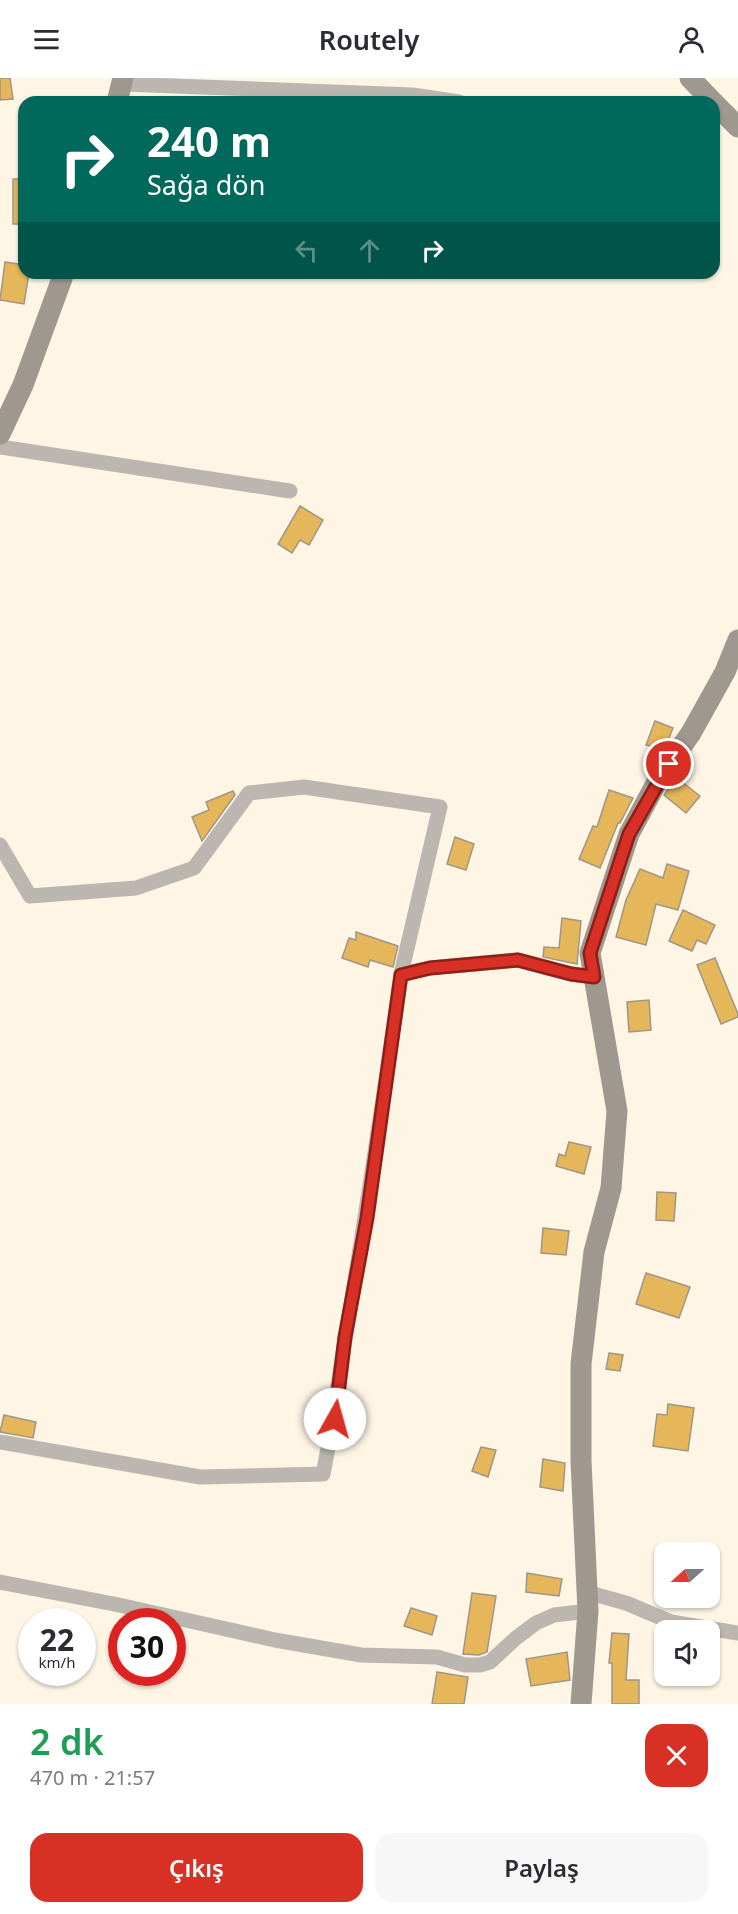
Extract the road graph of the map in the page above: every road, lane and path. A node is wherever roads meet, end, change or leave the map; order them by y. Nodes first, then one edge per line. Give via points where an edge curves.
1 (690, 78) edge
2 (121, 88) edge
3 (420, 96) edge
4 (707, 96) edge
5 (720, 110) edge
6 (738, 127) edge
7 (62, 279) edge
8 (0, 434) edge
9 (0, 447) edge
10 (290, 491) dead end
11 (738, 640) edge
12 (0, 845) edge
13 (401, 975) junction
14 (594, 977) junction
15 (0, 1442) edge
16 (0, 1582) edge
17 (587, 1601) junction
18 (738, 1633) edge
19 (581, 1704) edge

1 - 4 street
2 - 3 street
5 - 6 street
7 - 8 street via 23,385
9 - 10 street
11 - 14 street via 691,733 658,780 629,834 590,953
12 - 13 street via 30,896 136,888 195,868 249,793 303,787 440,807
13 - 14 street via 430,968 518,960
13 - 15 street via 367,1218 323,1474 200,1477
14 - 17 street via 617,1111 611,1188 594,1252 581,1364
16 - 17 street via 296,1644 362,1655 437,1656 465,1665 490,1662 536,1623
17 - 18 street via 626,1603 671,1622
17 - 19 street

